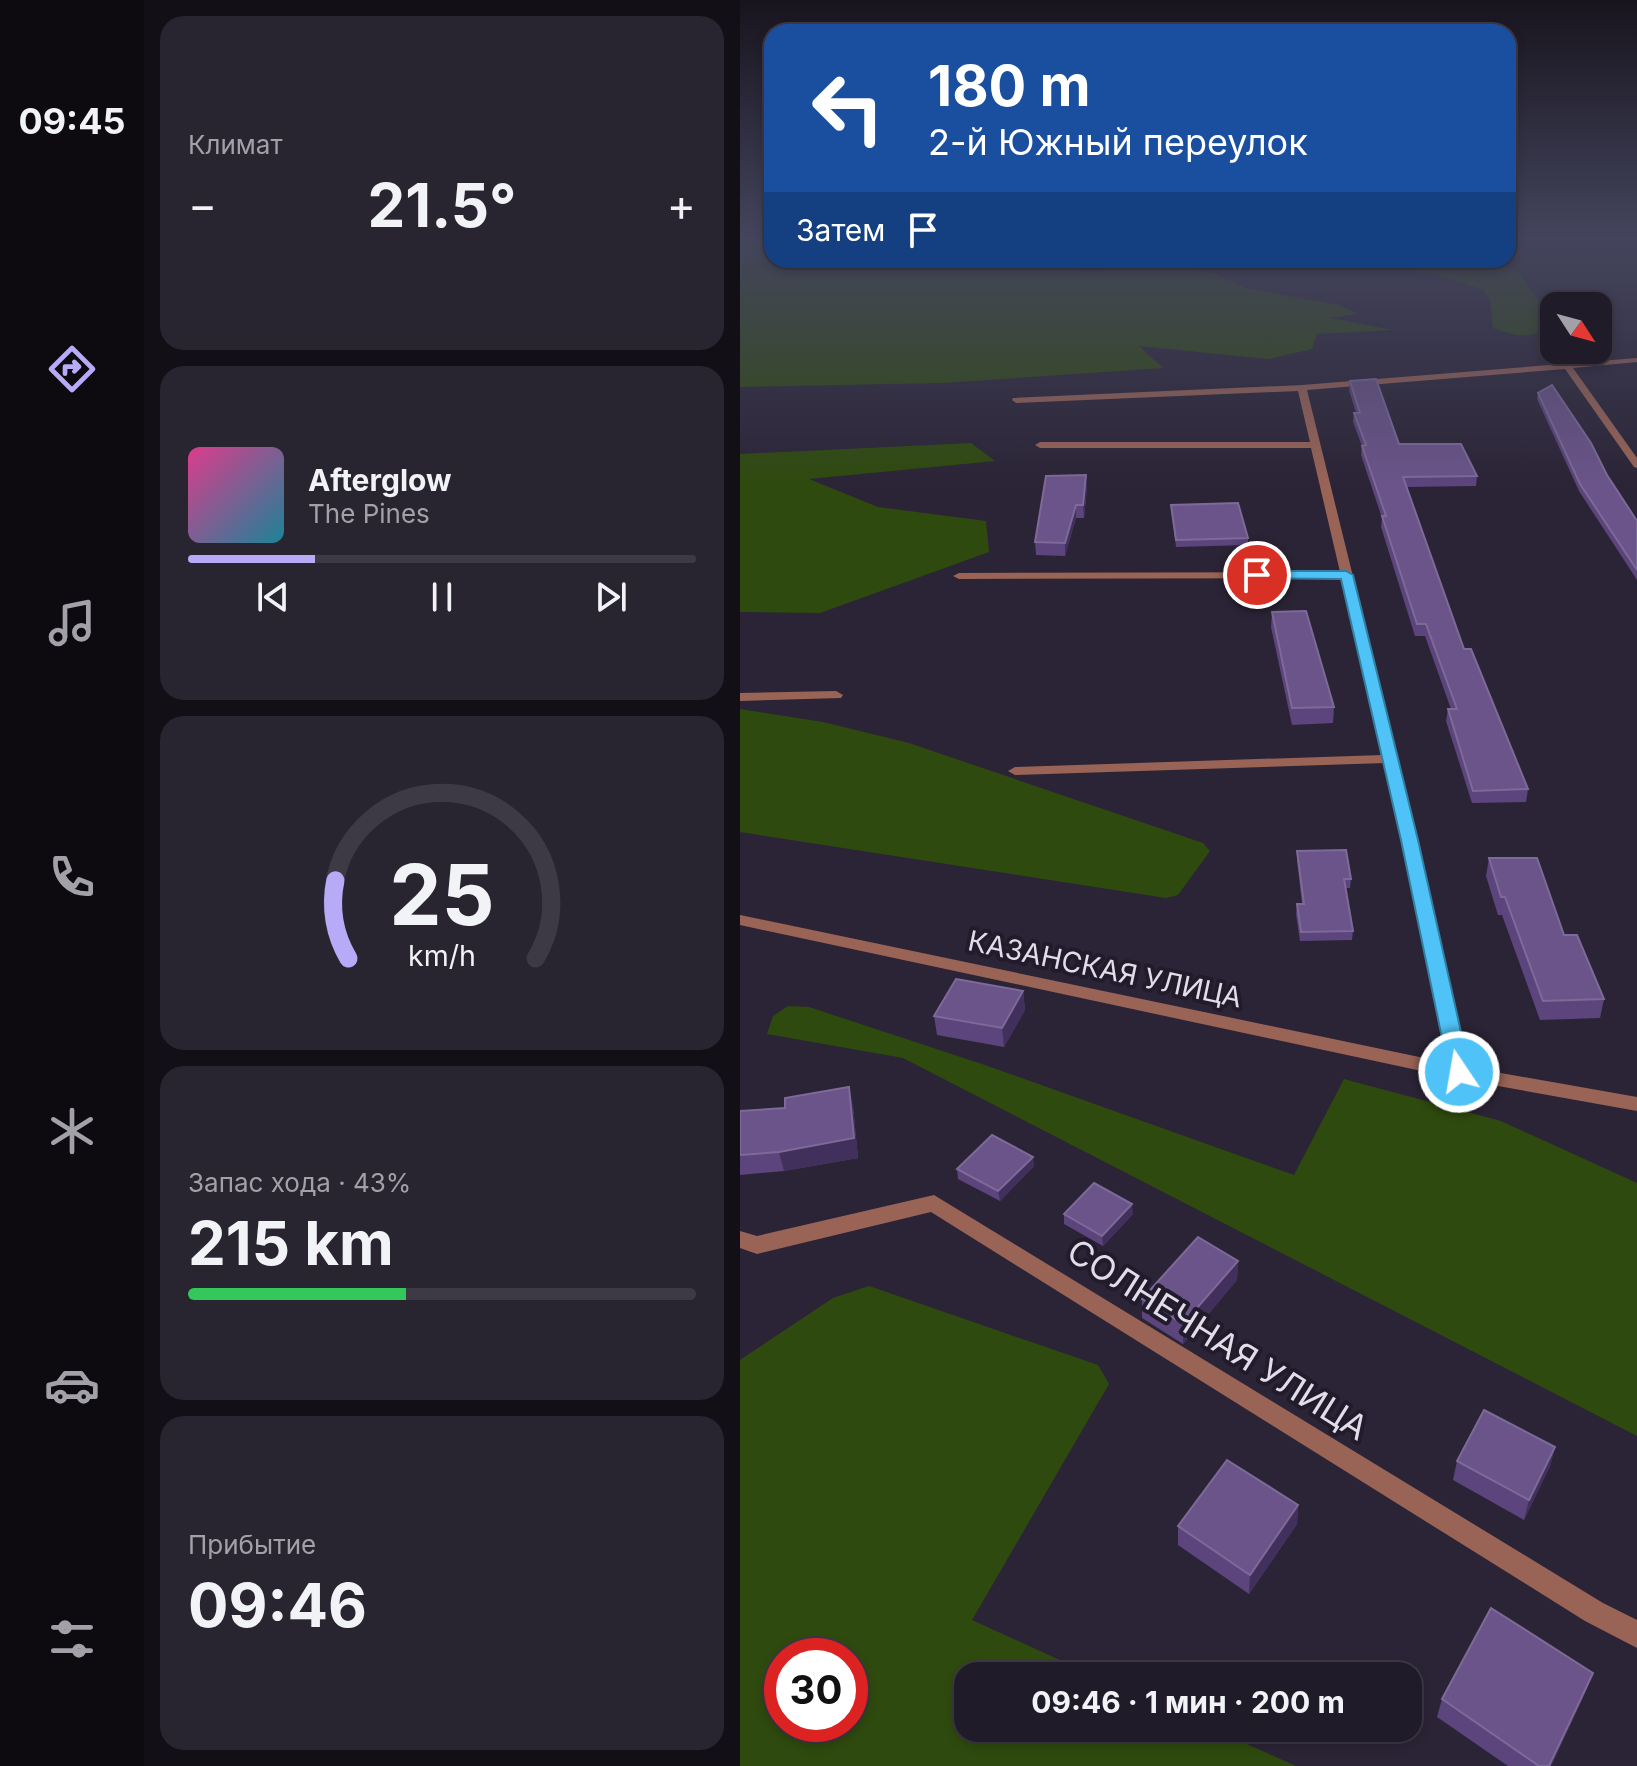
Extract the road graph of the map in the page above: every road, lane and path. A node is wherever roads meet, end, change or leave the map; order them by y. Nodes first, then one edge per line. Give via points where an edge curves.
1 (1637, 360) edge
2 (1567, 365) junction
3 (1302, 388) junction
4 (1016, 400) dead end
5 (1040, 445) dead end
6 (1315, 445) junction
7 (1637, 465) edge
8 (1346, 575) junction
9 (959, 576) dead end
10 (836, 695) dead end
11 (740, 697) edge
12 (1390, 759) junction
13 (1015, 771) dead end
14 (740, 920) edge
15 (1459, 1072) junction
16 (1637, 1104) edge
17 (740, 1239) edge
18 (1637, 1634) edge

1 - 2 street
2 - 3 street
2 - 7 street
3 - 4 street
3 - 6 street
5 - 6 street
6 - 8 street
8 - 9 street
8 - 12 street
10 - 11 street
12 - 13 street
12 - 15 street
14 - 15 street, КАЗАНСКАЯ УЛИЦА
15 - 16 street, КАЗАНСКАЯ УЛИЦА
17 - 18 street, СОЛНЕЧНАЯ УЛИЦА via 757,1245 934,1203 1580,1604

